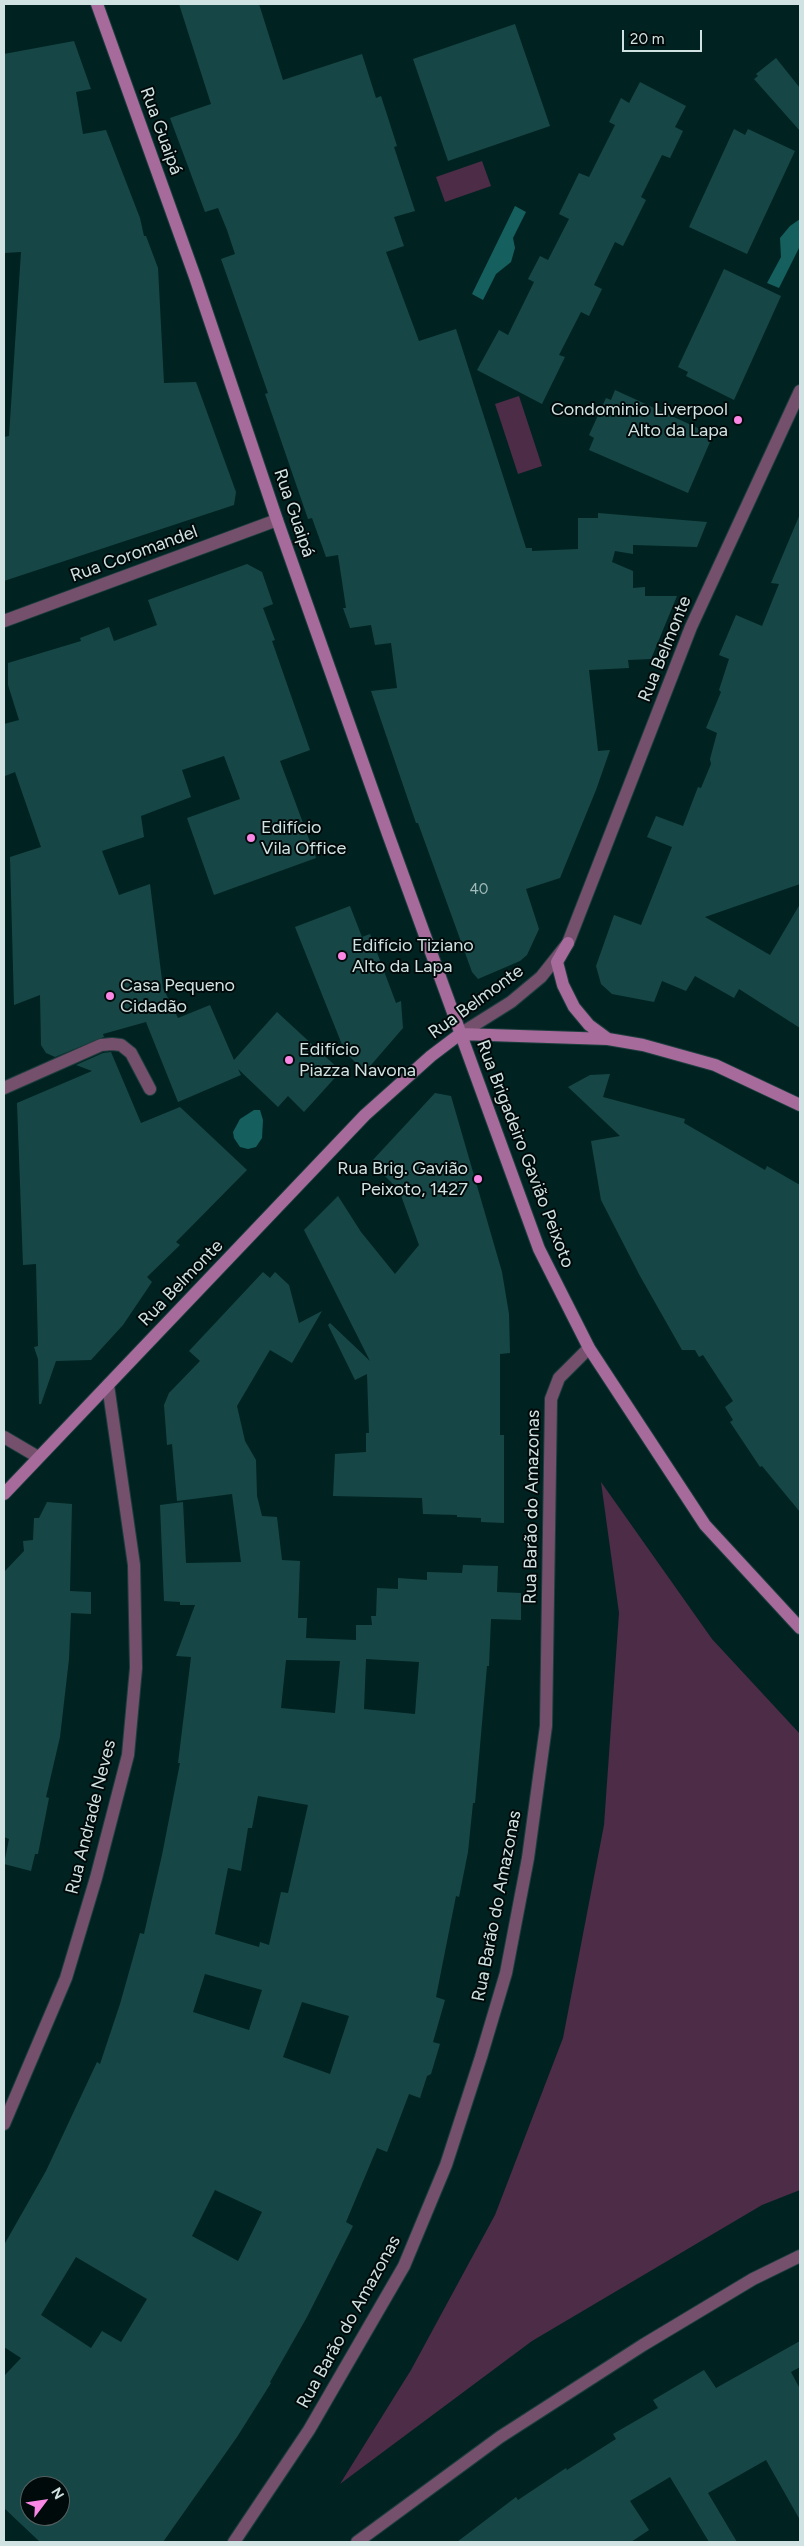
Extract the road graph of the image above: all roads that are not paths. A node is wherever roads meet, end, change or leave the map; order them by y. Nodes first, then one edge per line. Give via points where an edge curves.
1 (97, 4) edge
2 (800, 391) edge
3 (277, 520) junction
4 (4, 621) edge
5 (568, 943) junction
6 (460, 1034) junction
7 (608, 1039) junction
8 (4, 1088) edge
9 (150, 1088) dead end
10 (800, 1105) edge
11 (589, 1348) junction
12 (108, 1385) junction
13 (4, 1437) edge
14 (38, 1457) junction
15 (4, 1494) edge
16 (800, 1628) edge
17 (4, 2124) edge
18 (800, 2256) edge
19 (234, 2542) edge
20 (357, 2542) edge

1 - 3 main road, Rua Guaipá via 195,277
2 - 5 street, Rua Belmonte via 691,627
3 - 4 street, Rua Coromandel
3 - 6 main road, Rua Guaipá
5 - 6 street, Rua Belmonte via 541,977 511,1002
5 - 7 main road via 557,962 563,985 589,1025
6 - 7 main road
6 - 11 main road, Rua Brigadeiro Gavião Peixoto via 540,1250
6 - 12 main road, Rua Belmonte via 430,1056 365,1115
7 - 10 main road via 715,1065
8 - 9 street via 112,1044 121,1045 131,1053
11 - 16 main road, Rua Brigadeiro Gavião Peixoto via 705,1524
11 - 19 street, Rua Barão do Amazonas via 559,1378 551,1399 546,1726 528,1858 506,1973 446,2165 404,2266 309,2430
12 - 14 main road, Rua Belmonte
12 - 17 street, Rua Andrade Neves via 134,1565 136,1668 128,1755 66,1978
13 - 14 street
14 - 15 main road, Rua Belmonte
18 - 20 street via 753,2279 643,2345 500,2438

